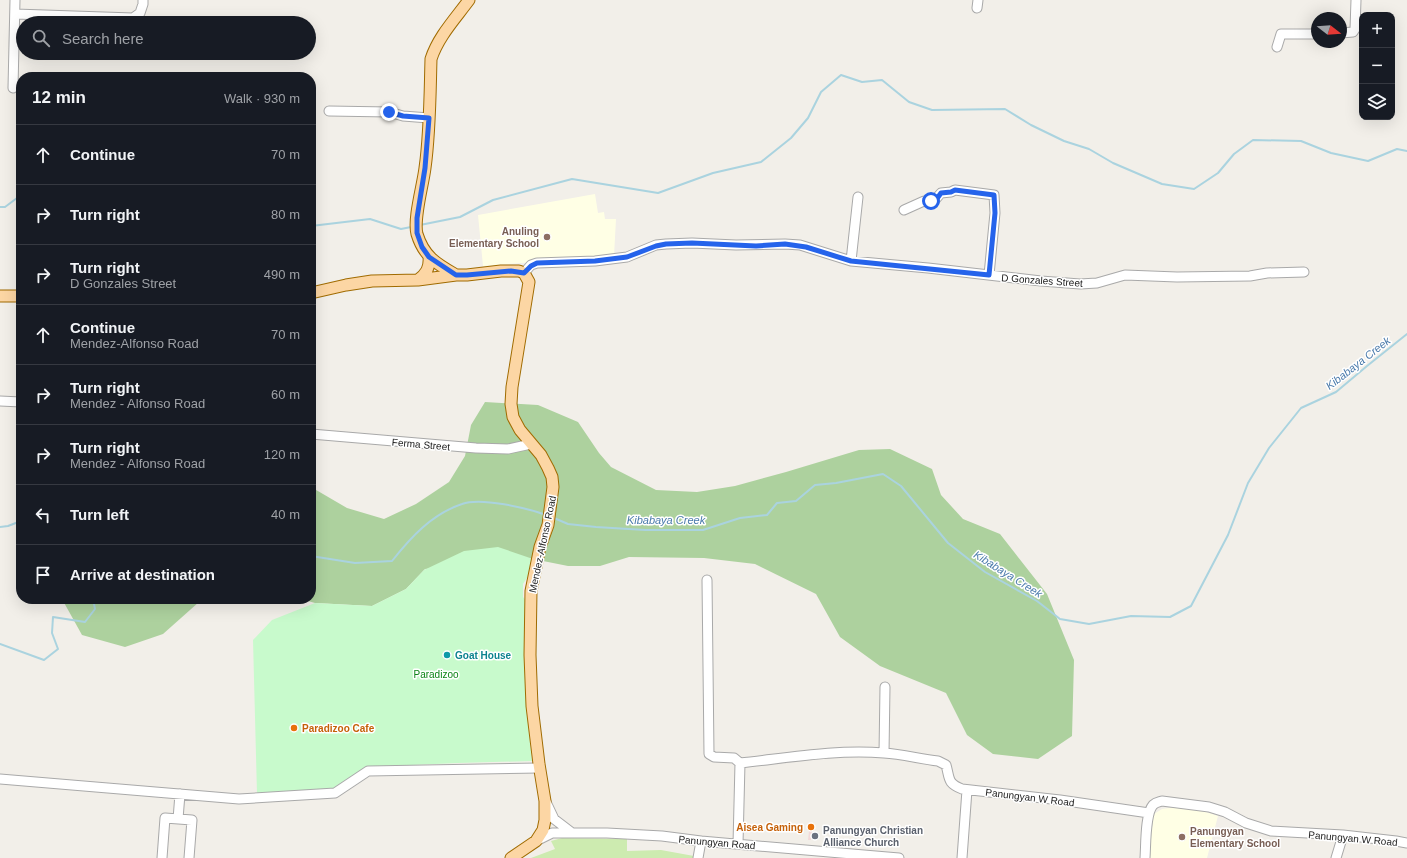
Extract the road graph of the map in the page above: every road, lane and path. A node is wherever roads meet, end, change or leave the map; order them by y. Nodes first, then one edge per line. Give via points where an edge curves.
1 (15, 0) edge
2 (143, 0) edge
3 (469, 0) edge
4 (1356, 0) edge
5 (14, 14) junction
6 (74, 16) edge
7 (136, 16) edge
8 (1347, 32) edge
9 (1311, 34) edge
10 (1276, 47) dead end
11 (13, 88) dead end
12 (329, 111) dead end
13 (429, 118) junction
14 (858, 197) dead end
15 (904, 210) dead end
16 (429, 257) junction
17 (851, 261) junction
18 (1304, 272) dead end
19 (524, 273) junction
20 (456, 275) junction
21 (989, 275) junction
22 (418, 280) junction
23 (316, 292) edge
24 (0, 296) edge
25 (16, 296) edge
26 (0, 401) edge
27 (16, 402) edge
28 (316, 434) edge
29 (531, 444) junction
30 (707, 580) dead end
31 (885, 687) dead end
32 (884, 753) junction
33 (740, 763) junction
34 (539, 768) junction
35 (0, 779) edge
36 (967, 790) junction
37 (180, 794) junction
38 (545, 801) junction
39 (1149, 813) junction
40 (178, 819) junction
41 (571, 832) junction
42 (1343, 836) junction
43 (536, 840) junction
44 (701, 841) junction
45 (1407, 843) edge
46 (738, 844) junction
47 (162, 858) edge
48 (188, 858) edge
49 (511, 858) edge
50 (698, 858) edge
51 (899, 858) edge
52 (962, 858) edge
53 (1145, 858) edge
54 (1336, 858) edge

1 - 5 street
2 - 7 street via 140,13
3 - 13 main road via 434,50 431,59
4 - 8 street via 1355,29
5 - 6 street
5 - 11 street
9 - 10 street via 1280,34
12 - 13 street via 389,112
13 - 16 main road via 417,218 417,233
14 - 17 street
15 - 21 street via 924,201 934,201 941,193 955,190 994,195 995,213
16 - 20 main road
16 - 22 main road via 427,271
17 - 19 street, D Gonzales Street via 800,245 743,246 692,243 656,246 627,257 537,263
17 - 21 street, D Gonzales Street
18 - 21 street, D Gonzales Street via 1250,276 1125,275 1097,283 1080,284
19 - 20 main road via 511,271
19 - 29 main road, Mendez-Alfonso Road via 529,282 511,404 513,417
20 - 22 main road
22 - 23 main road via 372,281
24 - 25 main road
26 - 27 street
28 - 29 street, Ferma Street via 476,448 508,449
29 - 34 main road, Mendez-Alfonso Road via 541,455 552,477 553,488 548,526 540,547 531,591 530,655
30 - 33 street via 709,754 714,757 734,758
31 - 32 street
32 - 33 street, Panungyan W Road via 820,754
32 - 36 street, Panungyan W Road via 943,763 946,765 951,784
33 - 46 street
34 - 37 street via 368,771 335,793 239,799
34 - 38 main road, Mendez-Alfonso Road
35 - 37 street
36 - 39 street, Panungyan W Road
36 - 52 street
37 - 40 street
38 - 41 street via 554,819
38 - 43 main road, Mendez-Alfonso Road via 543,830
39 - 42 street, Panungyan W Road via 1156,802 1177,802 1209,807 1271,831
39 - 53 street
40 - 47 street via 165,818
40 - 48 street via 192,820
41 - 43 street, Panungyan Road via 552,833
41 - 44 street, Panungyan Road via 662,836
42 - 45 street, Panungyan W Road
42 - 54 street
43 - 49 main road, Mendez-Alfonso Road
44 - 46 street, Panungyan Road
44 - 50 street
46 - 51 street, Panungyan Road

